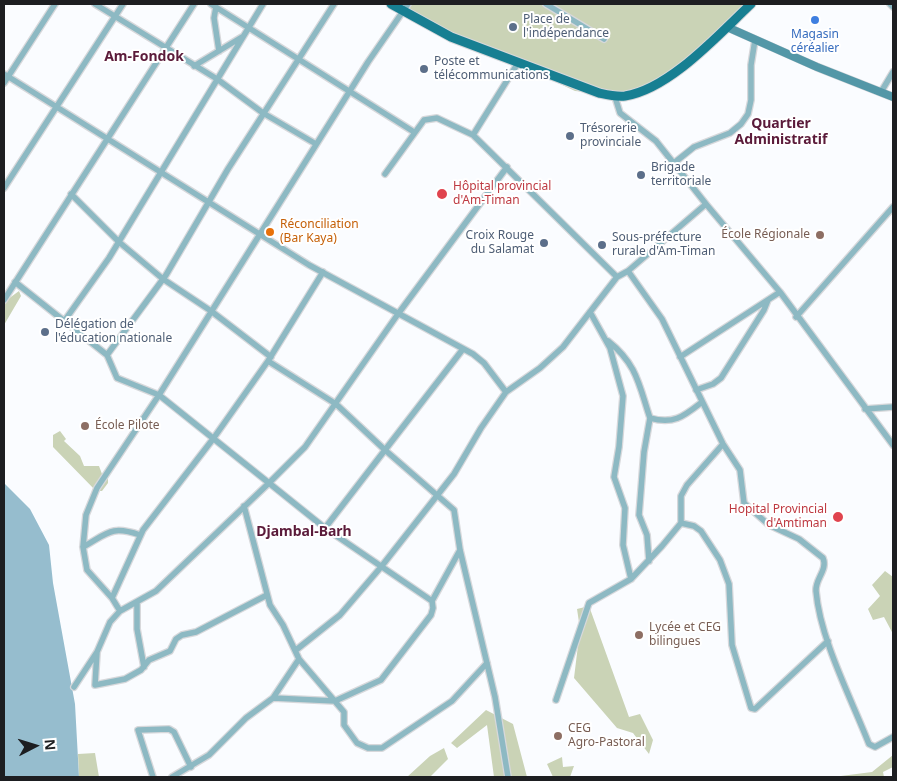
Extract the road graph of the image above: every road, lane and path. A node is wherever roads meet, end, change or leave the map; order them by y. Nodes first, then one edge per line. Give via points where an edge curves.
1 (55, 4) edge
2 (95, 4) edge
3 (123, 4) edge
4 (194, 4) edge
5 (263, 4) edge
6 (334, 4) edge
7 (391, 4) edge
8 (546, 4) edge
9 (751, 4) edge
10 (890, 4) edge
11 (214, 5) edge
12 (893, 7) edge
13 (406, 8) edge
14 (115, 17) junction
15 (249, 27) junction
16 (727, 27) junction
17 (243, 36) junction
18 (604, 39) dead end
19 (755, 40) junction
20 (164, 48) junction
21 (219, 51) junction
22 (297, 58) junction
23 (518, 63) junction
24 (194, 66) junction
25 (893, 72) edge
26 (6, 76) edge
27 (217, 79) junction
28 (4, 83) edge
29 (349, 91) junction
30 (881, 92) junction
31 (615, 97) junction
32 (893, 97) edge
33 (57, 108) junction
34 (263, 112) junction
35 (414, 132) junction
36 (473, 136) junction
37 (105, 140) junction
38 (316, 144) junction
39 (674, 163) junction
40 (507, 167) junction
41 (160, 174) junction
42 (385, 174) dead end
43 (4, 188) edge
44 (71, 194) junction
45 (208, 203) junction
46 (706, 204) junction
47 (893, 206) edge
48 (260, 234) junction
49 (119, 242) junction
50 (628, 271) junction
51 (322, 272) junction
52 (617, 277) junction
53 (163, 279) junction
54 (15, 282) junction
55 (780, 292) junction
56 (4, 300) edge
57 (768, 300) junction
58 (211, 312) junction
59 (590, 312) junction
60 (398, 314) junction
61 (796, 316) junction
62 (65, 320) junction
63 (605, 339) junction
64 (464, 349) junction
65 (106, 354) junction
66 (680, 357) junction
67 (270, 359) junction
68 (696, 390) junction
69 (506, 392) junction
70 (159, 395) junction
71 (702, 402) junction
72 (336, 404) junction
73 (893, 407) edge
74 (865, 409) junction
75 (650, 418) junction
76 (213, 440) junction
77 (723, 444) junction
78 (893, 445) edge
79 (385, 450) junction
80 (269, 483) junction
81 (437, 497) junction
82 (244, 506) junction
83 (681, 522) junction
84 (325, 528) junction
85 (140, 535) junction
86 (83, 547) junction
87 (460, 550) junction
88 (649, 561) junction
89 (381, 568) junction
90 (631, 579) junction
91 (267, 595) junction
92 (112, 598) junction
93 (432, 601) junction
94 (137, 603) junction
95 (120, 611) junction
96 (828, 641) junction
97 (296, 650) junction
98 (97, 652) junction
99 (299, 659) junction
100 (487, 663) junction
101 (144, 668) junction
102 (74, 686) dead end
103 (273, 698) junction
104 (556, 700) dead end
105 (336, 701) junction
106 (893, 737) edge
107 (191, 767) junction
108 (153, 777) edge
109 (172, 777) edge
110 (508, 777) edge

1 - 26 street
2 - 14 street
3 - 14 street
4 - 20 street
5 - 15 street
6 - 22 street
7 - 13 main road
8 - 18 street
9 - 16 main road
10 - 12 street
11 - 15 street
11 - 21 street
13 - 23 main road via 451,36
13 - 29 street
14 - 20 street
14 - 33 street
15 - 17 street
15 - 22 street
16 - 19 main road
16 - 31 main road via 664,79 646,89
17 - 21 street
17 - 27 street
19 - 30 main road
19 - 39 street via 748,114 730,133 694,148
20 - 24 street
20 - 37 street
21 - 24 street
22 - 29 street
22 - 34 street
23 - 31 main road
23 - 36 street
24 - 27 street
25 - 30 street
26 - 28 street
26 - 33 street
27 - 34 street
27 - 41 street
29 - 35 street
29 - 38 street
30 - 32 main road
31 - 39 street via 620,113 656,141
33 - 37 street
33 - 43 street
34 - 38 street
34 - 45 street
35 - 36 street via 424,120 436,118
35 - 42 street
36 - 40 street
37 - 41 street
37 - 44 street
38 - 48 street
39 - 46 street
40 - 52 street
40 - 60 street
41 - 45 street
41 - 49 street
44 - 49 street
44 - 54 street
45 - 48 street
45 - 53 street
46 - 50 street
46 - 55 street
47 - 61 street
48 - 51 street
48 - 58 street
49 - 53 street
49 - 62 street
50 - 52 street
50 - 66 street via 662,319
51 - 60 street
51 - 67 street
52 - 59 street
53 - 58 street
53 - 65 street
54 - 56 street
54 - 62 street
55 - 57 street
55 - 61 street
57 - 66 street
57 - 68 street via 721,378
58 - 67 street
58 - 70 street
59 - 63 street
59 - 69 street via 563,347
60 - 64 street
60 - 72 street
61 - 74 street
62 - 65 street
63 - 75 street via 634,368
63 - 90 street via 616,363 623,396 614,477 625,508 623,545
64 - 69 street via 484,363
64 - 79 street
65 - 70 street via 117,378
66 - 68 street
67 - 72 street
67 - 76 street
68 - 71 street
69 - 81 street
70 - 76 street
70 - 86 street via 97,488 86,515
71 - 75 street via 682,418 662,421
71 - 77 street
72 - 79 street
72 - 80 street via 305,447
73 - 74 street
74 - 78 street
75 - 88 street via 639,516 647,535
76 - 80 street
76 - 85 street
77 - 83 street via 684,490 680,504
77 - 96 street via 740,470 742,498 752,512 769,526 798,539 823,558 824,568 816,591
79 - 81 street
79 - 84 street
80 - 82 street
80 - 84 street
81 - 87 street via 454,510
81 - 89 street
82 - 91 street
82 - 94 street via 156,591
83 - 88 street
83 - 96 street via 701,531 717,555 729,584 732,645 751,708 755,709
84 - 89 street
85 - 86 street via 116,530
85 - 92 street
86 - 92 street via 87,570
87 - 93 street
87 - 100 street
88 - 90 street
89 - 93 street
89 - 97 street via 340,614
90 - 104 street via 589,603
91 - 97 street
91 - 101 street via 196,632 182,635 170,651 149,660
92 - 95 street
93 - 105 street via 431,615 381,680
94 - 95 street
94 - 101 street via 137,629
95 - 98 street via 110,622
96 - 106 street via 869,744 875,747
97 - 99 street
98 - 101 street via 95,685 125,679
98 - 102 street
99 - 103 street
99 - 105 street
100 - 105 street via 452,701 382,748 368,748 357,743 344,725 344,712
100 - 110 street
103 - 105 street
103 - 107 street
107 - 108 street via 174,732 138,730
107 - 109 street

